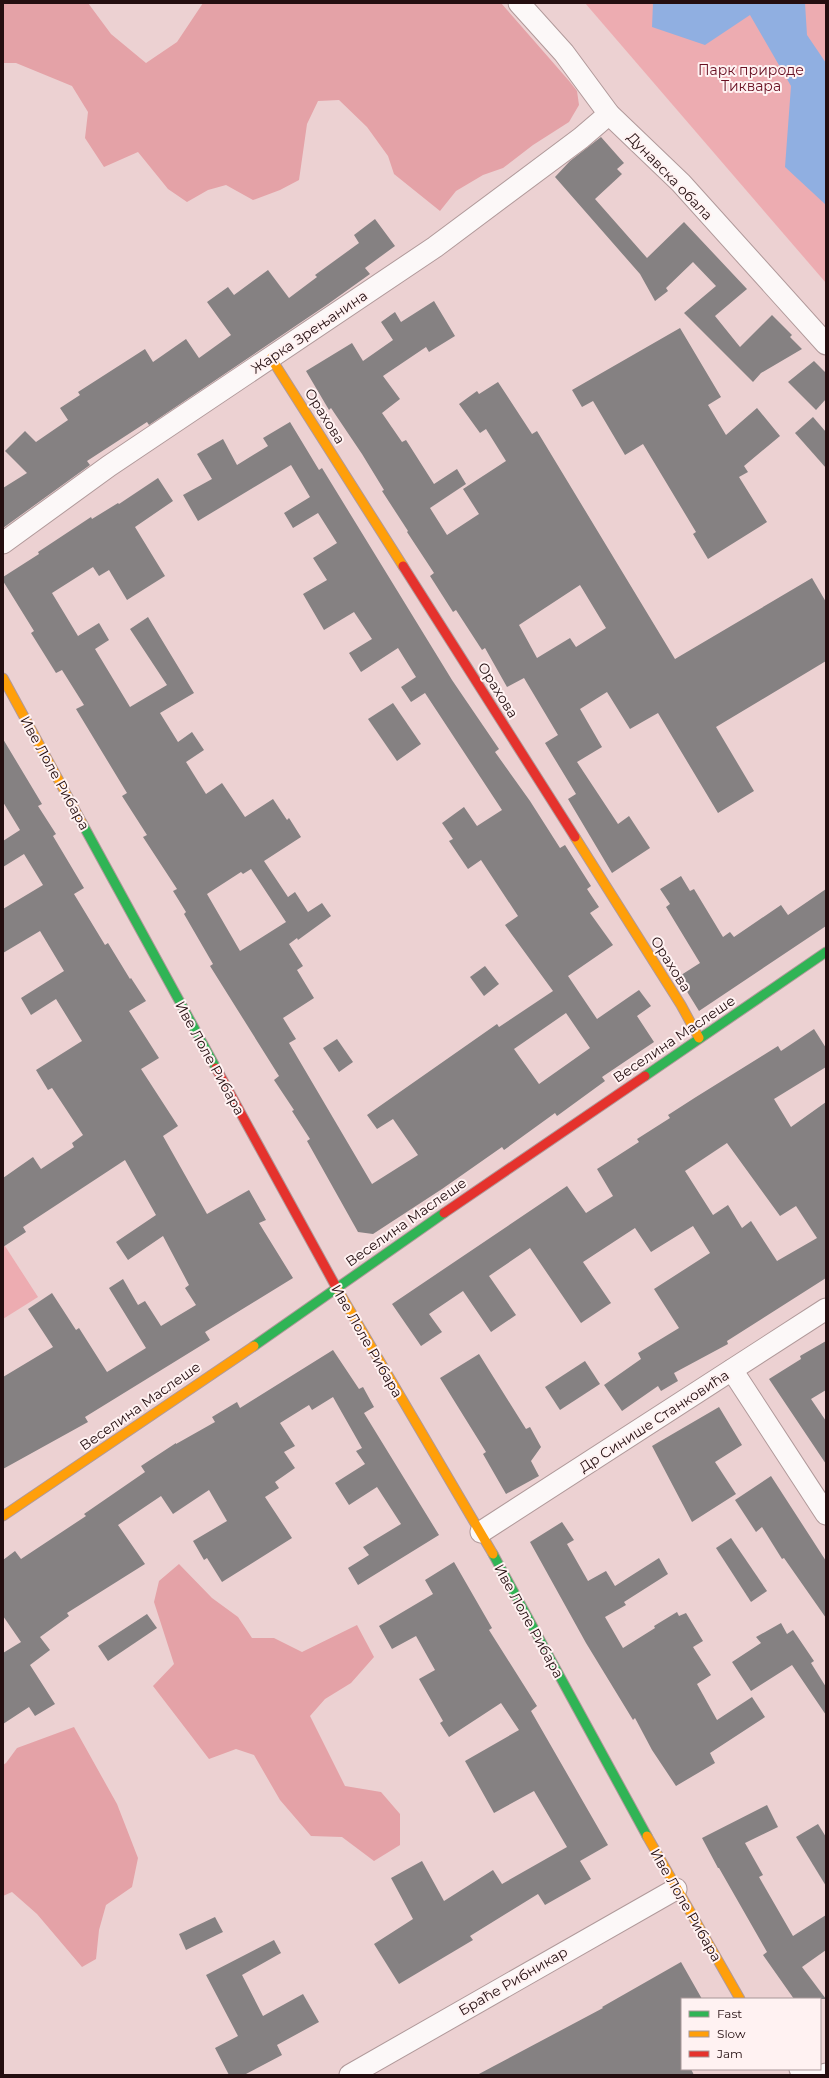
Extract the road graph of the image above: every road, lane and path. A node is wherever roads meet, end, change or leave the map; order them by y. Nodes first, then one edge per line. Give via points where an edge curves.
1 (519, 3) edge
2 (609, 114) junction
3 (826, 344) edge
4 (271, 358) junction
5 (3, 543) edge
6 (3, 678) edge
7 (826, 952) edge
8 (699, 1038) junction
9 (336, 1288) junction
10 (826, 1309) edge
11 (732, 1370) junction
12 (826, 1514) edge
13 (3, 1516) edge
14 (481, 1532) junction
15 (676, 1889) junction
16 (739, 1998) edge
17 (350, 2075) edge

1 - 2 street, Дунавска обала via 564,53
2 - 3 street, Дунавска обала via 680,183
2 - 4 street, Жарка Зрењанина via 581,138 435,247
4 - 5 street, Жарка Зрењанина via 109,466
4 - 8 street, Орахова
6 - 9 street, Иве Лоле Рибара
7 - 8 street, Веселина Маслеше
8 - 9 street, Веселина Маслеше
9 - 13 street, Веселина Маслеше
9 - 14 street, Иве Лоле Рибара
10 - 11 street, Др Синише Станковића
11 - 12 street
11 - 14 street, Др Синише Станковића
14 - 15 street, Иве Лоле Рибара
15 - 16 street, Иве Лоле Рибара
15 - 17 street, Браће Рибникар

